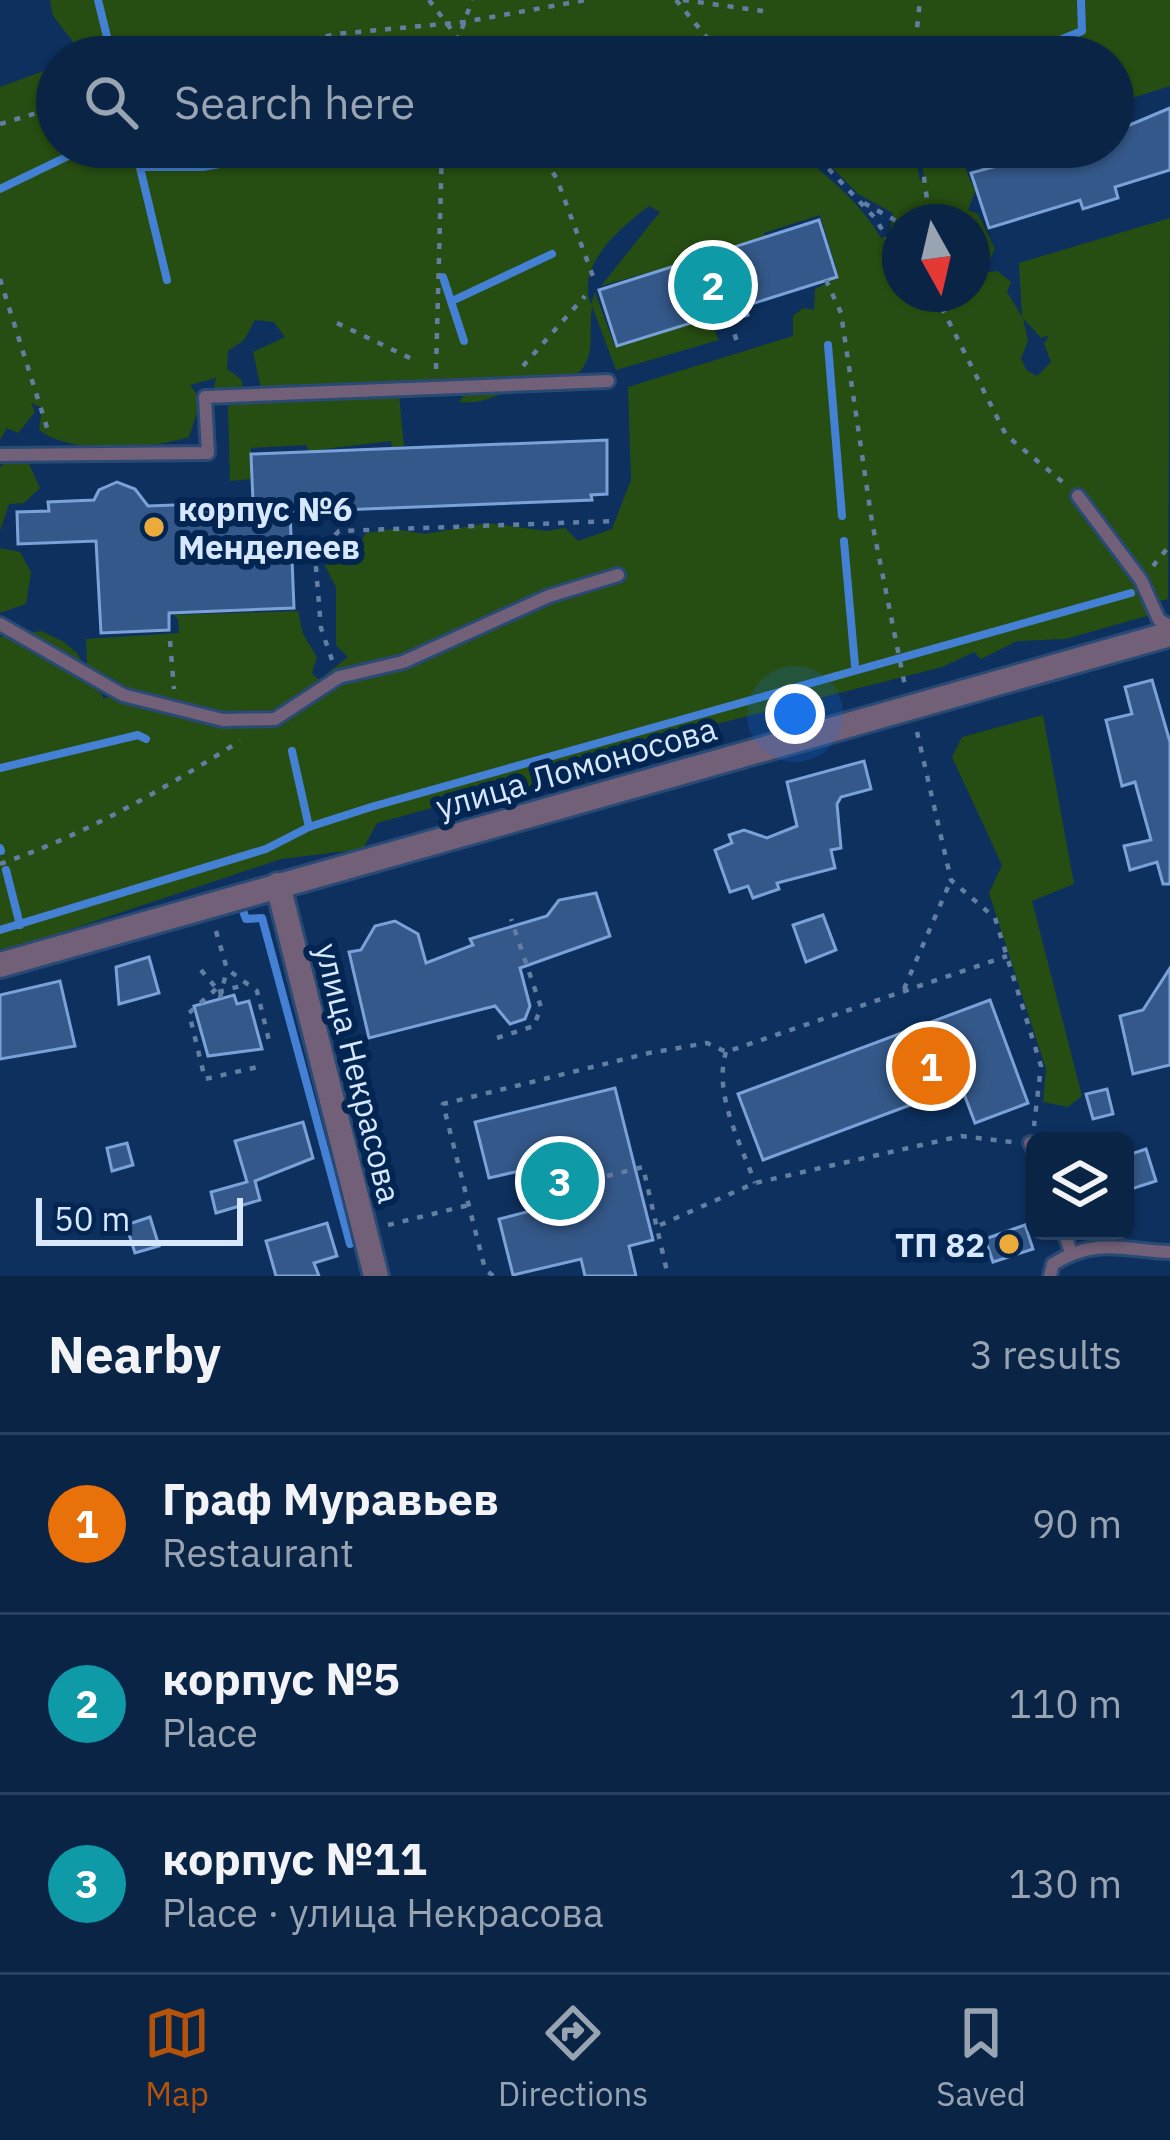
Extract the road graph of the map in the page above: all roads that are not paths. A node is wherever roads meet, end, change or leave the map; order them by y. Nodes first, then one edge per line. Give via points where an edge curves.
1 (608, 381) dead end
2 (0, 455) edge
3 (1078, 496) road end
4 (618, 575) dead end
5 (0, 624) edge
6 (1170, 630) edge
7 (278, 885) junction
8 (0, 965) edge
9 (1067, 1240) edge
10 (1170, 1252) edge
11 (1071, 1253) junction
12 (376, 1276) edge
13 (1050, 1276) edge

1 - 2 lane via 206,397 208,453
3 - 6 lane
4 - 5 lane via 549,596 403,662 339,676 275,719 223,720 123,695
6 - 7 street, улица Ломоносова
7 - 8 street, улица Ломоносова
7 - 12 street, улица Некрасова
9 - 11 lane
10 - 11 lane via 1127,1244
11 - 13 lane

